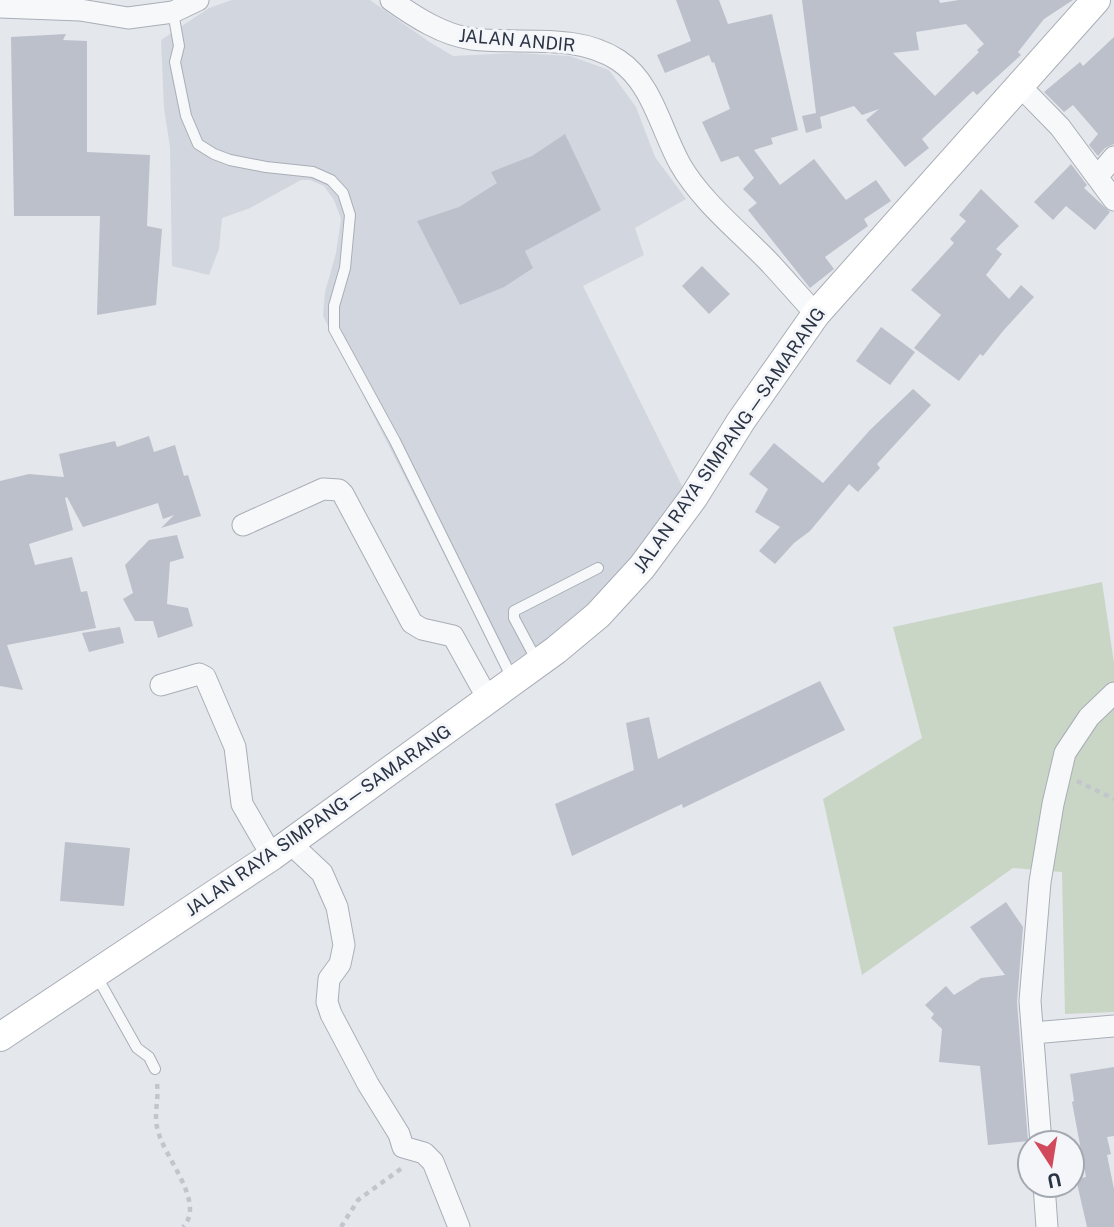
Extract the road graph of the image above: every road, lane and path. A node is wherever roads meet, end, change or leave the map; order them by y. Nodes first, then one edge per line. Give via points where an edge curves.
1 (198, 0) edge
2 (1096, 0) edge
3 (394, 1) edge
4 (80, 5) edge
5 (0, 7) edge
6 (173, 12) junction
7 (1020, 86) junction
8 (1114, 158) edge
9 (1097, 177) junction
10 (1114, 200) edge
11 (816, 314) junction
12 (243, 525) dead end
13 (598, 569) dead end
14 (538, 663) junction
15 (513, 680) junction
16 (161, 685) dead end
17 (1114, 693) edge
18 (488, 699) junction
19 (1060, 773) junction
20 (1114, 799) edge
21 (281, 850) junction
22 (96, 975) junction
23 (1114, 1026) edge
24 (1033, 1033) junction
25 (0, 1037) edge
26 (155, 1069) joint
27 (1040, 1129) edge
28 (424, 1153) junction
29 (1045, 1199) edge
30 (183, 1227) edge
31 (341, 1227) edge
32 (459, 1227) edge
33 (1047, 1227) edge

1 - 6 street
2 - 7 main road, JALAN RAYA SIMPANG—SAMARANG
3 - 11 street, JALAN ANDIR via 443,32 472,39 592,46 620,61 643,85 681,166 721,217
4 - 5 street
4 - 6 street via 128,18
6 - 15 lane via 179,46 175,62 186,116 198,144 230,160 313,172 331,180 343,194 349,215 334,329
7 - 9 street via 1060,127
7 - 11 main road, JALAN RAYA SIMPANG—SAMARANG
8 - 9 street
9 - 10 street
11 - 14 main road, JALAN RAYA SIMPANG—SAMARANG via 642,567 598,615
12 - 18 street via 323,489 339,490 412,623 453,636
13 - 14 lane via 514,611
14 - 15 main road, JALAN RAYA SIMPANG—SAMARANG
15 - 18 main road, JALAN RAYA SIMPANG—SAMARANG
16 - 21 street via 199,674 205,677 234,747 242,804
17 - 19 street via 1073,739
18 - 21 main road, JALAN RAYA SIMPANG—SAMARANG
19 - 20 path
19 - 24 street via 1041,882 1030,1001
21 - 22 main road, JALAN RAYA SIMPANG—SAMARANG
21 - 28 street via 321,873 337,907 344,945 340,964 330,979 327,1002 331,1014 403,1147
22 - 25 main road, JALAN RAYA SIMPANG—SAMARANG
22 - 26 lane via 137,1048
23 - 24 street
24 - 27 street
26 - 30 path via 156,1126 191,1203
28 - 31 path via 358,1200
28 - 32 street via 433,1162
29 - 33 street

